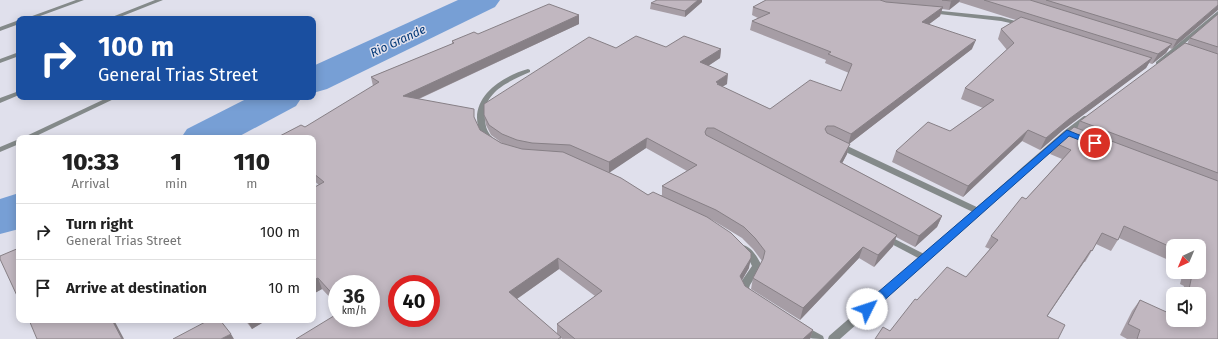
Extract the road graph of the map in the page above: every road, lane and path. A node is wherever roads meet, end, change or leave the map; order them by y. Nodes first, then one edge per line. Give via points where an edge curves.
1 (81, 0) edge
2 (160, 0) edge
3 (927, 12) edge
4 (1218, 13) edge
5 (39, 16) edge
6 (118, 16) edge
7 (16, 23) edge
8 (1033, 27) edge
9 (0, 29) edge
10 (16, 55) edge
11 (0, 61) edge
12 (1153, 67) edge
13 (528, 71) dead end
14 (16, 94) edge
15 (108, 100) edge
16 (0, 101) edge
17 (1092, 114) edge
18 (33, 135) edge
19 (828, 140) edge
20 (16, 142) edge
21 (498, 144) edge
22 (0, 150) edge
23 (978, 211) junction
24 (876, 232) edge
25 (737, 243) edge
26 (925, 258) junction
27 (753, 297) edge
28 (792, 322) edge
29 (819, 339) edge
30 (833, 339) edge

1 - 5 street
2 - 6 street
3 - 8 street via 1001,19
4 - 12 street
7 - 9 street
10 - 11 street
13 - 21 street via 494,88 480,112 486,137
14 - 16 street
15 - 18 street
17 - 23 street
19 - 23 street
20 - 22 street
23 - 26 street
24 - 26 street
25 - 27 street via 756,262 755,271 746,281 744,288
26 - 30 street
28 - 29 street

